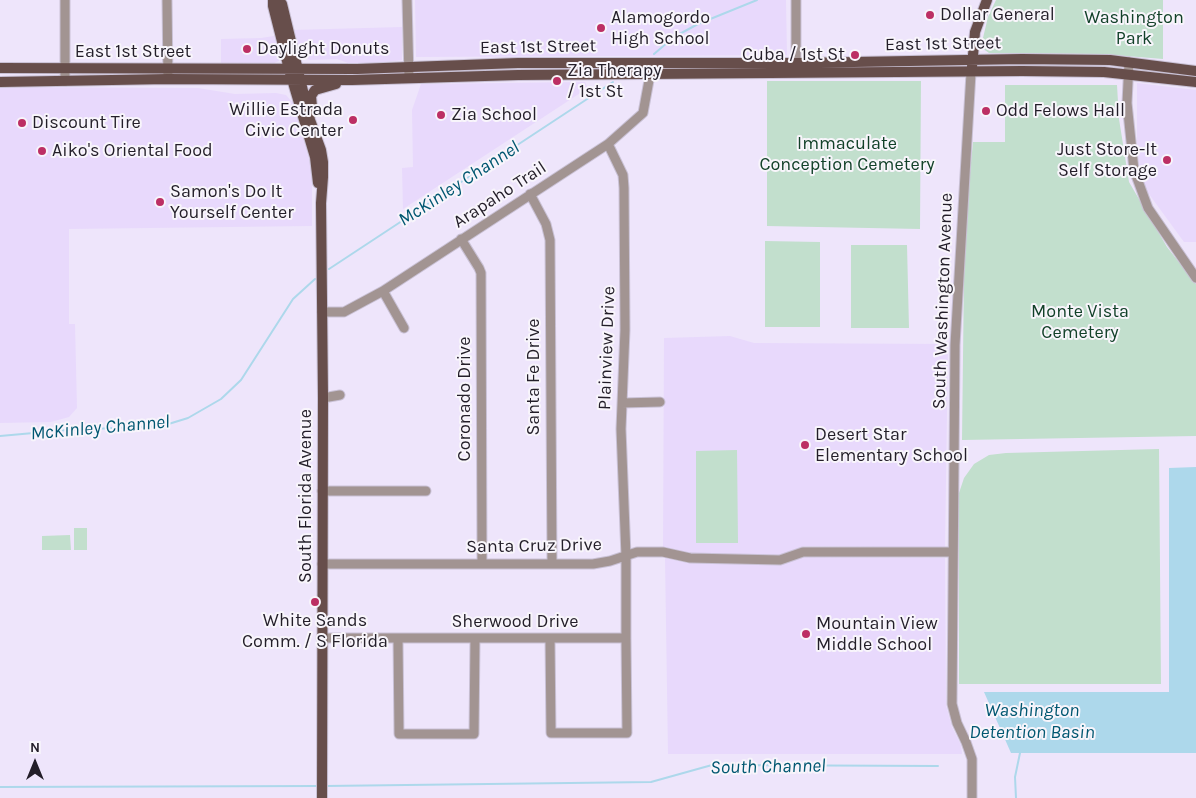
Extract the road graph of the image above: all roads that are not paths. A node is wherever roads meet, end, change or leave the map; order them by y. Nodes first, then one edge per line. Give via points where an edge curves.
1 (65, 0) edge
2 (167, 0) edge
3 (273, 0) edge
4 (279, 0) edge
5 (407, 0) edge
6 (796, 0) edge
7 (987, 0) edge
8 (972, 60) junction
9 (1129, 62) junction
10 (650, 63) junction
11 (722, 63) junction
12 (408, 66) junction
13 (0, 68) edge
14 (796, 68) junction
15 (65, 69) junction
16 (294, 69) junction
17 (1196, 71) edge
18 (972, 72) junction
19 (168, 74) junction
20 (721, 74) junction
21 (1127, 74) junction
22 (650, 75) junction
23 (409, 77) junction
24 (297, 80) junction
25 (352, 80) junction
26 (0, 82) edge
27 (65, 82) junction
28 (1196, 82) edge
29 (608, 144) junction
30 (321, 150) junction
31 (530, 194) junction
32 (322, 195) junction
33 (461, 239) junction
34 (1196, 278) edge
35 (383, 291) junction
36 (322, 312) junction
37 (404, 328) dead end
38 (340, 395) dead end
39 (323, 398) junction
40 (660, 402) dead end
41 (622, 403) junction
42 (322, 491) junction
43 (426, 491) dead end
44 (953, 552) junction
45 (626, 556) junction
46 (322, 564) junction
47 (482, 564) junction
48 (552, 564) junction
49 (321, 638) junction
50 (475, 638) junction
51 (550, 638) junction
52 (626, 638) junction
53 (398, 639) junction
54 (322, 798) edge
55 (972, 798) edge

1 - 15 street
2 - 19 street
3 - 16 main road
4 - 16 main road
5 - 12 street
6 - 14 street
7 - 8 main road via 975,32
8 - 9 main road, East 1st Street
8 - 14 main road, East 1st Street
8 - 18 main road
9 - 17 main road, East 1st Street
9 - 21 street
10 - 11 main road, East 1st Street
10 - 12 main road, East 1st Street
10 - 22 street, Arapaho Trail
11 - 14 main road, East 1st Street
11 - 20 street
12 - 16 main road, East 1st Street
12 - 23 street
13 - 15 main road, East 1st Street
14 - 18 main road, East 1st Street
14 - 20 main road, East 1st Street
15 - 19 main road, East 1st Street
15 - 27 street
16 - 19 main road, East 1st Street
16 - 24 main road
18 - 21 main road, East 1st Street
18 - 44 street, South Washington Avenue via 955,344
19 - 24 main road, East 1st Street
19 - 27 main road, East 1st Street
20 - 22 main road, East 1st Street
21 - 28 main road, East 1st Street
21 - 34 street via 1134,170 1148,208
22 - 23 main road, East 1st Street
22 - 29 street, Arapaho Trail via 644,113
23 - 25 main road, East 1st Street
24 - 25 main road, East 1st Street
24 - 30 main road, South Florida Avenue
24 - 32 main road, South Florida Avenue
25 - 30 main road via 315,90 311,96
26 - 27 main road, East 1st Street
29 - 31 street, Arapaho Trail
29 - 41 street, Plainview Drive via 623,175 624,188
30 - 32 main road, South Florida Avenue
31 - 33 street, Arapaho Trail
31 - 48 street, Santa Fe Drive via 546,224 550,240
32 - 36 main road, South Florida Avenue
33 - 35 street, Arapaho Trail
33 - 47 street, Coronado Drive via 481,273
35 - 36 street, Arapaho Trail via 344,312
35 - 37 street
36 - 39 main road, South Florida Avenue
38 - 39 street
39 - 42 main road, South Florida Avenue
40 - 41 street
41 - 45 street, Plainview Drive via 620,429
42 - 43 street
42 - 46 main road, South Florida Avenue
44 - 45 street, Santa Cruz Drive via 803,552 780,560 690,558 664,552 637,552
44 - 55 street, South Washington Avenue via 952,704 972,759
45 - 48 street, Santa Cruz Drive via 593,564
45 - 52 street
46 - 47 street, Santa Cruz Drive
46 - 49 main road, South Florida Avenue
47 - 48 street, Santa Cruz Drive
49 - 53 street, Sherwood Drive
49 - 54 main road, South Florida Avenue
50 - 51 street, Sherwood Drive
50 - 53 street, Sherwood Drive
50 - 53 street via 474,734 399,734
51 - 52 street, Sherwood Drive
51 - 52 street via 551,733 626,733

